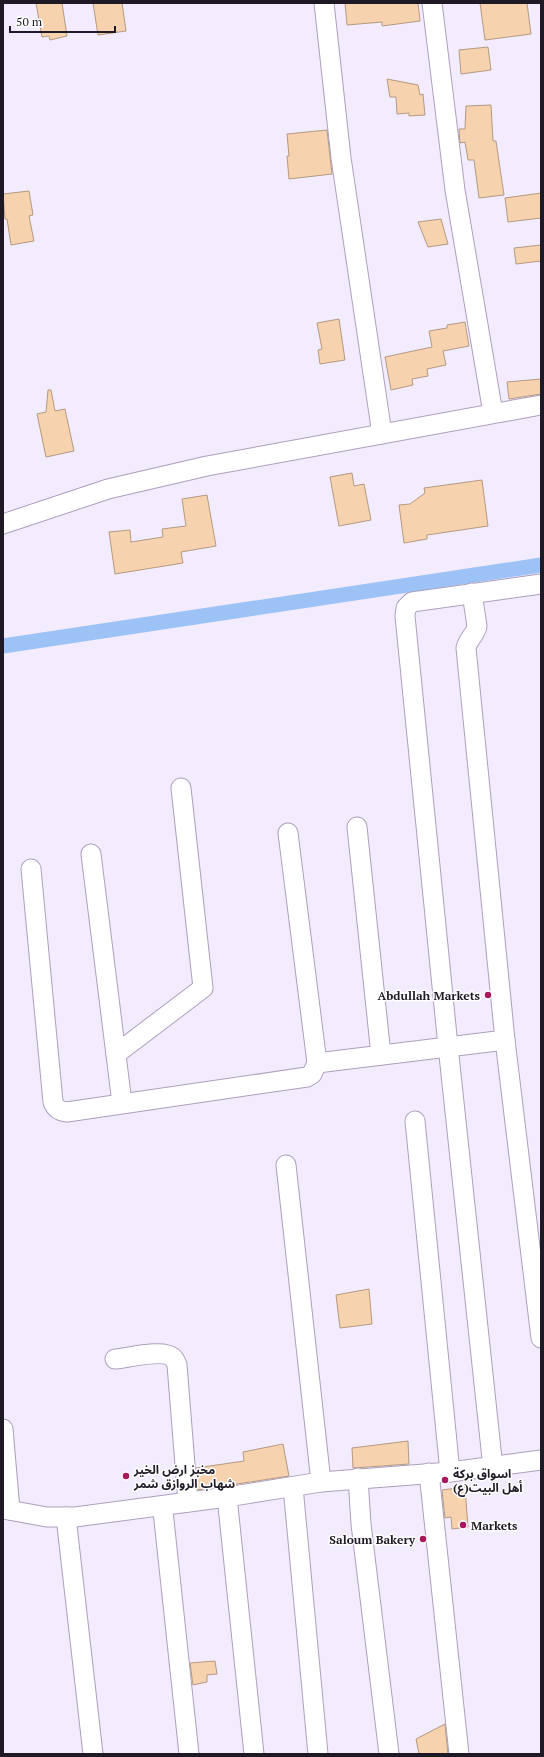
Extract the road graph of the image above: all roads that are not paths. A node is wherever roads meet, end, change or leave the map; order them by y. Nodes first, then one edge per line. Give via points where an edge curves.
1 (324, 3) edge
2 (432, 3) edge
3 (541, 405) edge
4 (493, 413) junction
5 (382, 434) junction
6 (3, 524) edge
7 (541, 584) edge
8 (472, 593) junction
9 (181, 788) dead end
10 (357, 827) dead end
11 (288, 833) dead end
12 (91, 854) dead end
13 (31, 869) dead end
14 (505, 1040) junction
15 (448, 1046) junction
16 (116, 1054) junction
17 (381, 1055) junction
18 (317, 1063) junction
19 (122, 1103) junction
20 (415, 1121) dead end
21 (286, 1165) dead end
22 (541, 1338) edge
23 (115, 1360) dead end
24 (3, 1429) edge
25 (541, 1460) edge
26 (493, 1468) junction
27 (450, 1472) junction
28 (429, 1473) junction
29 (358, 1478) junction
30 (321, 1482) junction
31 (292, 1487) junction
32 (227, 1497) junction
33 (188, 1502) junction
34 (6, 1509) edge
35 (163, 1511) dead end
36 (66, 1517) junction
37 (93, 1754) edge
38 (189, 1754) edge
39 (254, 1754) edge
40 (318, 1754) edge
41 (389, 1754) edge
42 (459, 1754) edge

1 - 5 street via 341,158
2 - 4 street via 455,190
3 - 4 street
4 - 5 street
5 - 6 street via 207,466 108,489
7 - 8 street
8 - 14 street via 477,626 466,648
8 - 15 street via 412,602 406,608 405,616
9 - 16 street via 203,988
10 - 17 street
11 - 18 street
12 - 16 street
13 - 19 street via 53,1102 60,1111 67,1112
14 - 15 street
14 - 22 street
15 - 17 street
15 - 26 street
16 - 19 street
17 - 18 street
18 - 19 street via 312,1074 307,1077
20 - 27 street
21 - 30 street
23 - 33 street via 156,1354 173,1357 177,1365
24 - 34 street
25 - 26 street
26 - 27 street
27 - 28 street
28 - 29 street
28 - 42 street
29 - 30 street
29 - 41 street
30 - 31 street
31 - 32 street
31 - 40 street
32 - 33 street
32 - 39 street
33 - 36 street
34 - 36 street via 47,1517
35 - 38 street
36 - 37 street

